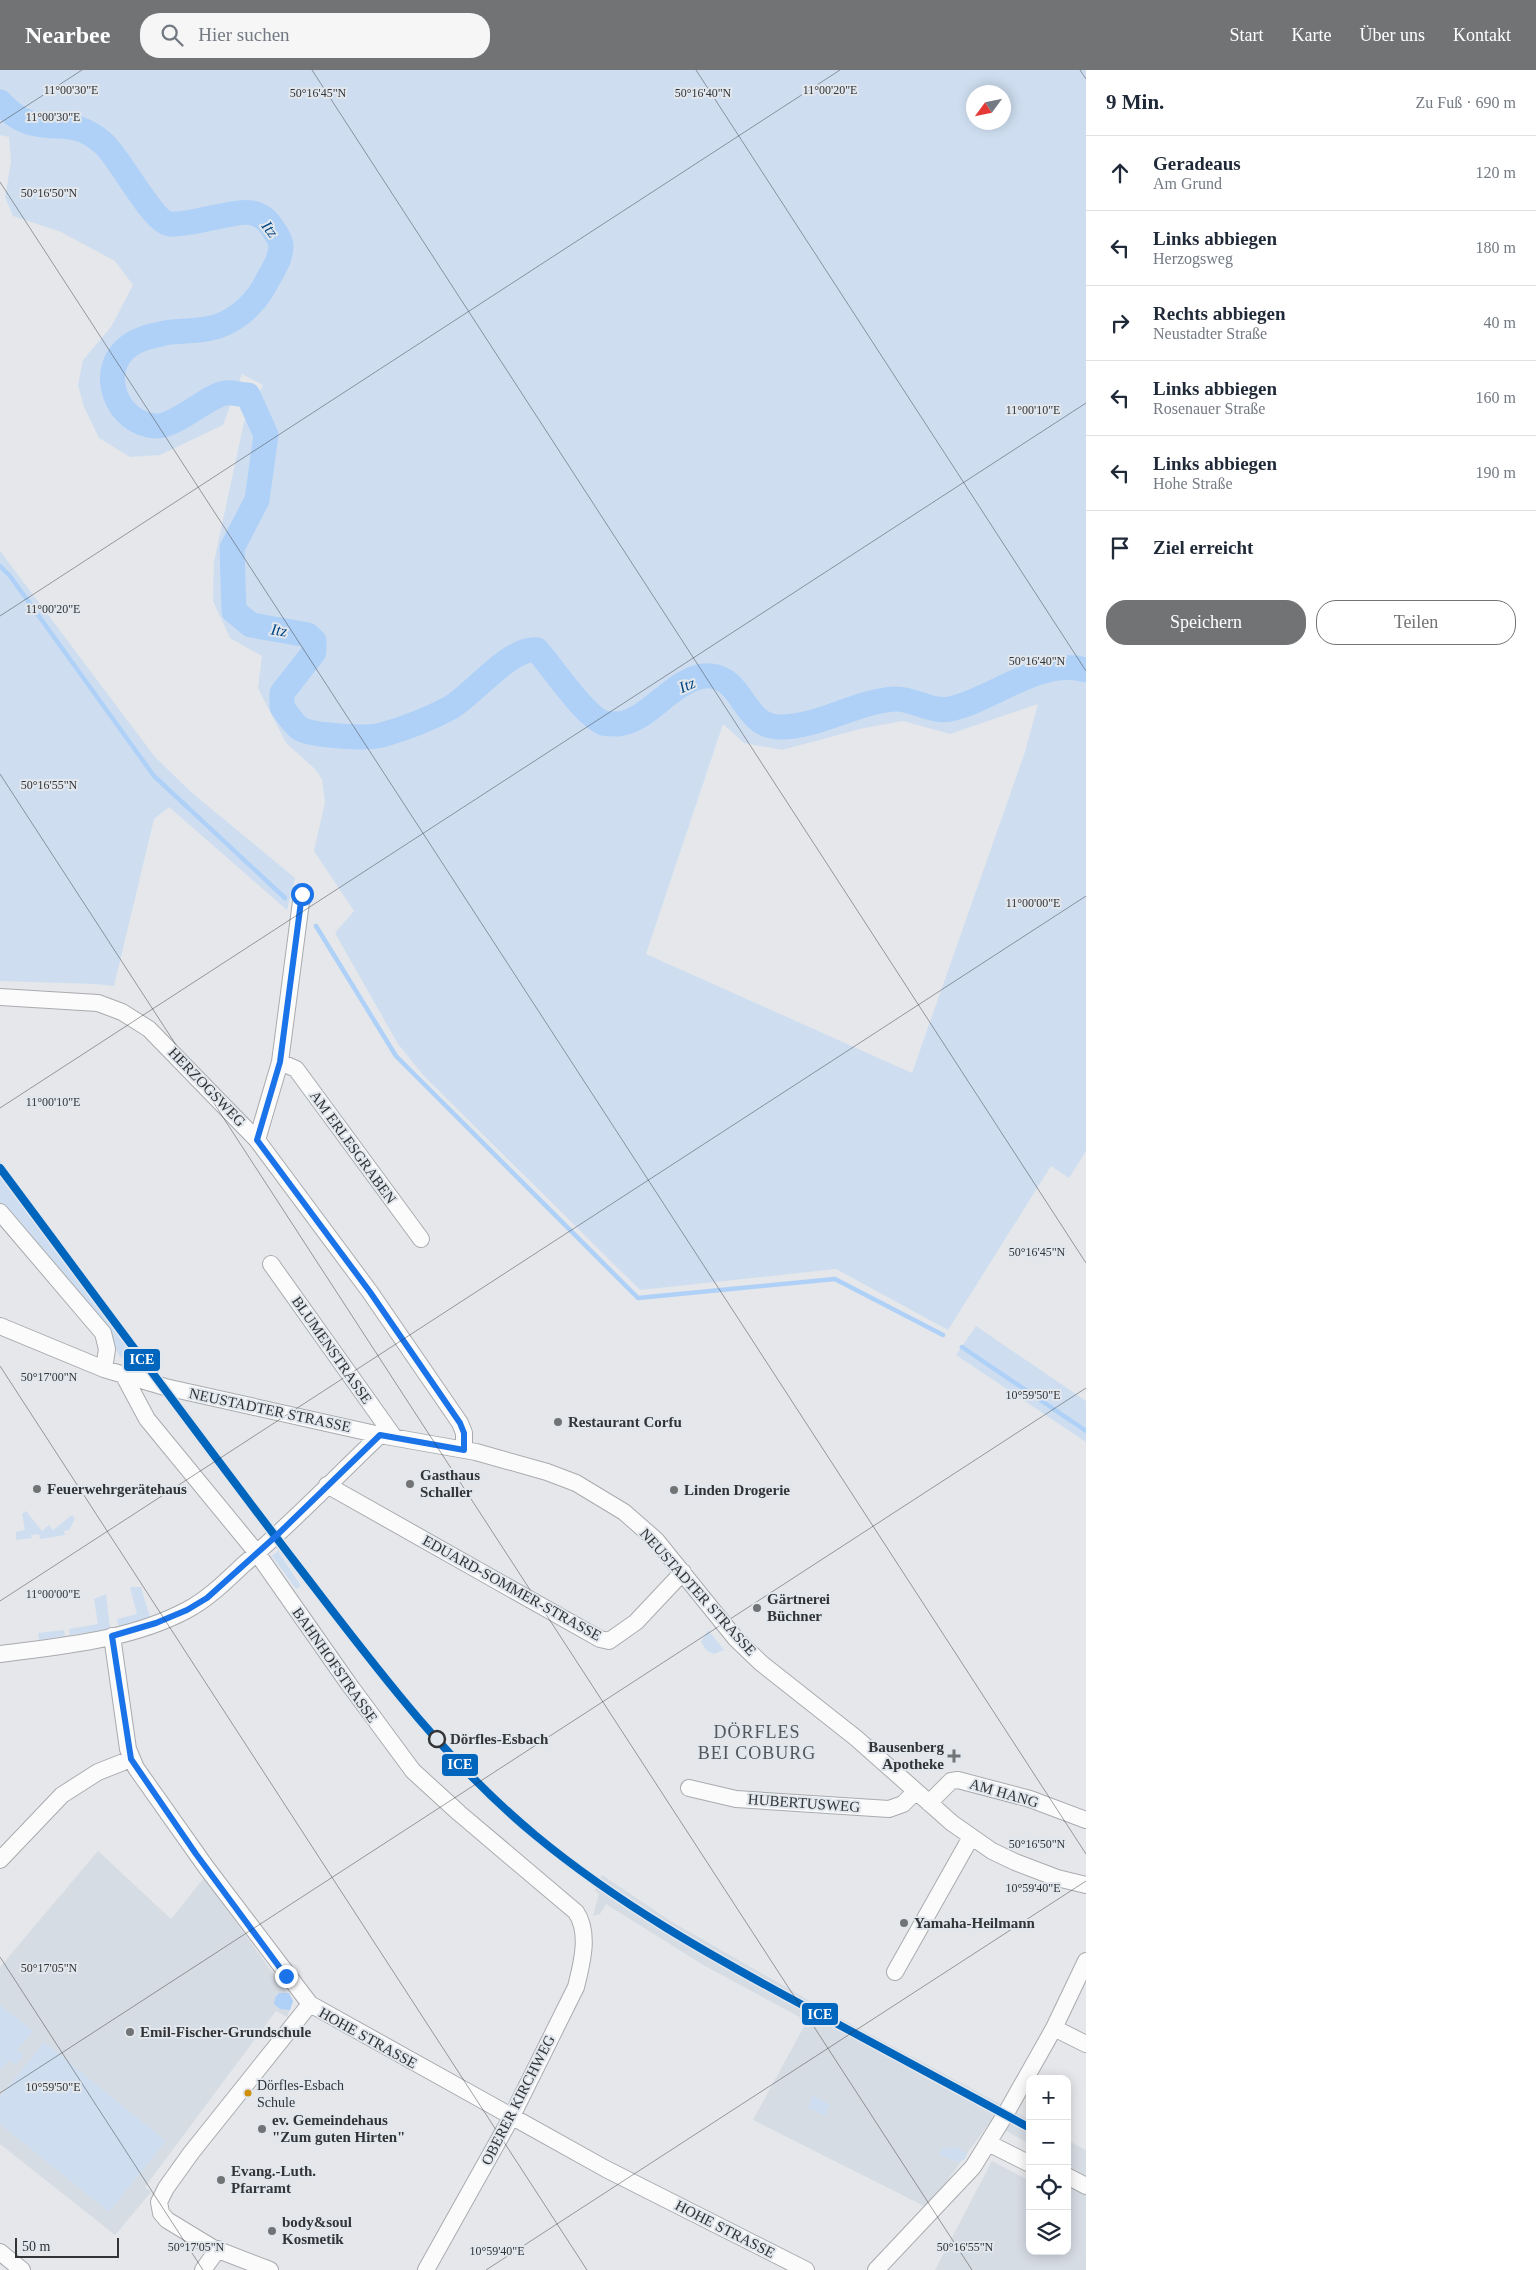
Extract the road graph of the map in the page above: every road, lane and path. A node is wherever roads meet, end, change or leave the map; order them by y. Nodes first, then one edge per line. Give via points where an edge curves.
1 (302, 894) dead end
2 (0, 997) edge
3 (280, 1062) junction
4 (257, 1140) junction
5 (0, 1212) edge
6 (421, 1239) dead end
7 (271, 1264) dead end
8 (0, 1326) edge
9 (104, 1369) junction
10 (124, 1376) junction
11 (387, 1436) junction
12 (464, 1450) junction
13 (328, 1485) junction
14 (257, 1554) junction
15 (683, 1572) junction
16 (112, 1636) junction
17 (0, 1654) edge
18 (131, 1759) junction
19 (689, 1788) dead end
20 (915, 1792) junction
21 (929, 1804) junction
22 (1086, 1820) edge
23 (971, 1837) junction
24 (0, 1860) edge
25 (1086, 1885) edge
26 (582, 1921) joint
27 (1086, 1960) edge
28 (895, 1972) dead end
29 (310, 2004) junction
30 (1054, 2028) junction
31 (1086, 2044) edge
32 (511, 2118) junction
33 (988, 2143) junction
34 (1026, 2162) edge
35 (1071, 2178) edge
36 (1086, 2186) edge
37 (218, 2249) junction
38 (0, 2252) edge
39 (22, 2270) edge
40 (203, 2270) edge
41 (270, 2270) edge
42 (426, 2270) edge
43 (806, 2270) edge
44 (876, 2270) edge

1 - 3 street
2 - 4 street, HERZOGSWEG via 98,1003 122,1012 150,1028
3 - 4 street
3 - 6 street, AM ERLESGRABEN via 296,1069
4 - 12 street, HERZOGSWEG via 370,1292 460,1423
5 - 9 street via 103,1333 107,1349
7 - 11 street, BLUMENSTRASSE
8 - 9 street, NEUSTADTER STRASSE
9 - 10 street, NEUSTADTER STRASSE
10 - 11 street, NEUSTADTER STRASSE
10 - 14 street, BAHNHOFSTRASSE via 147,1419
11 - 12 street, NEUSTADTER STRASSE
11 - 13 street
12 - 15 street, NEUSTADTER STRASSE via 547,1472 582,1486 624,1512 656,1540
13 - 14 street
13 - 15 street, EDUARD-SOMMER-STRASSE via 600,1639 609,1641 636,1622
14 - 16 street via 207,1598 187,1610
14 - 26 street, BAHNHOFSTRASSE via 413,1771 576,1912
15 - 20 street, NEUSTADTER STRASSE via 730,1632 761,1663 856,1738
16 - 17 street
16 - 18 street, HOHE STRASSE
18 - 24 street via 98,1772 62,1795
18 - 29 street, HOHE STRASSE via 206,1867
19 - 20 street, HUBERTUSWEG via 736,1799 889,1809 903,1804
20 - 21 street, NEUSTADTER STRASSE
21 - 22 street, AM HANG via 951,1781 958,1780 1030,1799
21 - 23 street, NEUSTADTER STRASSE
23 - 25 street, NEUSTADTER STRASSE via 1015,1862
23 - 28 street
26 - 32 street, OBERER KIRCHWEG via 584,1940 576,1986
27 - 30 street
29 - 32 street, HOHE STRASSE
29 - 37 street via 191,2153 159,2202 161,2213 167,2220
30 - 31 street
30 - 33 street
32 - 42 street, OBERER KIRCHWEG
32 - 43 street, HOHE STRASSE
33 - 34 street
33 - 44 street via 951,2192
35 - 36 street
37 - 40 street
37 - 41 street
38 - 39 street

